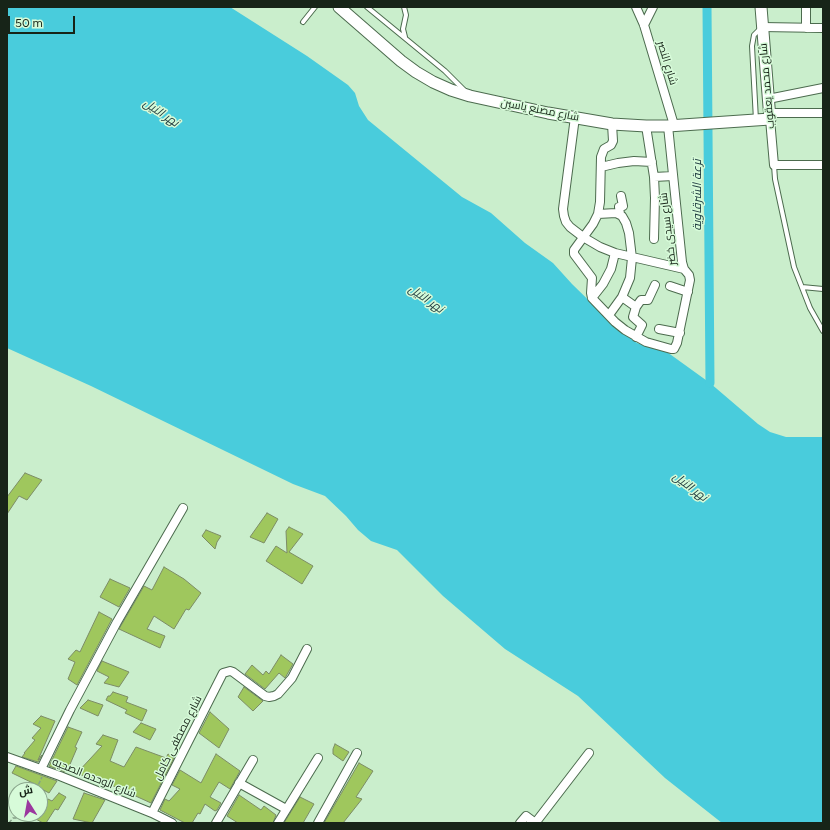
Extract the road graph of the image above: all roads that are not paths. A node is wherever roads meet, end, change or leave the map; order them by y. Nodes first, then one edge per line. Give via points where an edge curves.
1 (315, 7) edge
2 (339, 7) edge
3 (367, 7) edge
4 (404, 7) edge
5 (636, 7) edge
6 (653, 7) edge
7 (761, 7) edge
8 (806, 7) edge
9 (303, 22) dead end
10 (644, 25) junction
11 (762, 27) junction
12 (806, 28) junction
13 (823, 28) edge
14 (405, 38) junction
15 (823, 88) edge
16 (470, 96) junction
17 (768, 99) junction
18 (823, 113) edge
19 (769, 116) junction
20 (575, 117) junction
21 (756, 120) junction
22 (612, 124) junction
23 (671, 125) junction
24 (646, 126) junction
25 (652, 162) junction
26 (774, 165) junction
27 (823, 165) edge
28 (601, 167) junction
29 (673, 176) junction
30 (654, 177) junction
31 (621, 196) dead end
32 (598, 214) junction
33 (620, 214) junction
34 (583, 237) junction
35 (654, 239) dead end
36 (615, 253) junction
37 (632, 258) junction
38 (684, 269) junction
39 (655, 285) dead end
40 (670, 286) dead end
41 (802, 287) junction
42 (823, 289) edge
43 (688, 292) junction
44 (622, 297) junction
45 (592, 298) junction
46 (636, 307) junction
47 (609, 315) junction
48 (659, 329) dead end
49 (823, 331) edge
50 (680, 333) junction
51 (636, 337) junction
52 (183, 508) dead end
53 (308, 650) dead end
54 (357, 753) dead end
55 (588, 753) dead end
56 (7, 757) edge
57 (318, 758) dead end
58 (253, 760) dead end
59 (43, 770) junction
60 (239, 783) junction
61 (286, 809) junction
62 (152, 814) junction
63 (172, 823) edge
64 (216, 823) edge
65 (278, 823) edge
66 (318, 823) edge
67 (520, 823) edge

1 - 9 lane
2 - 16 main road, شارع مصنع ياسين via 416,72
3 - 14 lane
4 - 14 lane
5 - 10 street, شارع النصر
6 - 10 street
7 - 11 main road, شارع محمد يعقوب
8 - 12 street
10 - 23 street, شارع النصر
11 - 12 street
11 - 17 main road, شارع محمد يعقوب
11 - 21 lane via 754,35 752,46
12 - 13 street
14 - 16 lane via 445,71
15 - 17 street
16 - 20 main road, شارع مصنع ياسين
17 - 19 main road, شارع محمد يعقوب
18 - 19 street
19 - 21 main road, شارع مصنع ياسين
19 - 26 street, شارع محمد يعقوب
20 - 22 main road, شارع مصنع ياسين
20 - 34 street via 563,209 570,227
21 - 23 main road, شارع مصنع ياسين
22 - 24 main road, شارع مصنع ياسين
22 - 28 street via 613,141 602,152
23 - 24 main road, شارع مصنع ياسين
23 - 29 street, شارع سيدى خضر
24 - 25 street
25 - 28 street via 634,161
25 - 30 street
26 - 27 street
26 - 41 lane via 790,256
28 - 32 street
29 - 30 street
29 - 38 street, شارع سيدى خضر
30 - 35 street
31 - 33 street
32 - 33 street
32 - 34 street
33 - 37 street via 628,228
34 - 36 street
34 - 45 street via 574,250 574,256 592,278
36 - 37 street
36 - 45 street via 611,269
37 - 38 street
37 - 44 street via 630,278
38 - 43 street, شارع سيدى خضر via 690,275
39 - 46 street via 648,300 640,300
40 - 43 street
41 - 42 lane
41 - 49 lane
43 - 50 street, شارع سيدى خضر
44 - 46 street
44 - 47 street
45 - 47 street
46 - 51 street via 633,317 642,325
47 - 51 street
48 - 50 street
50 - 51 street, شارع سيدى خضر via 674,349 657,346
52 - 59 street via 117,622 70,710
53 - 62 street, شارع مصطفى كامل via 292,678 274,696 265,696 230,670 223,673
54 - 66 street
55 - 67 street via 536,822 526,816
56 - 59 street, شارع الوحده الصحيه
57 - 61 street
58 - 60 street
59 - 62 street, شارع الوحده الصحيه
60 - 61 street
60 - 64 street
61 - 65 street
62 - 63 street, شارع الوحده الصحيه

